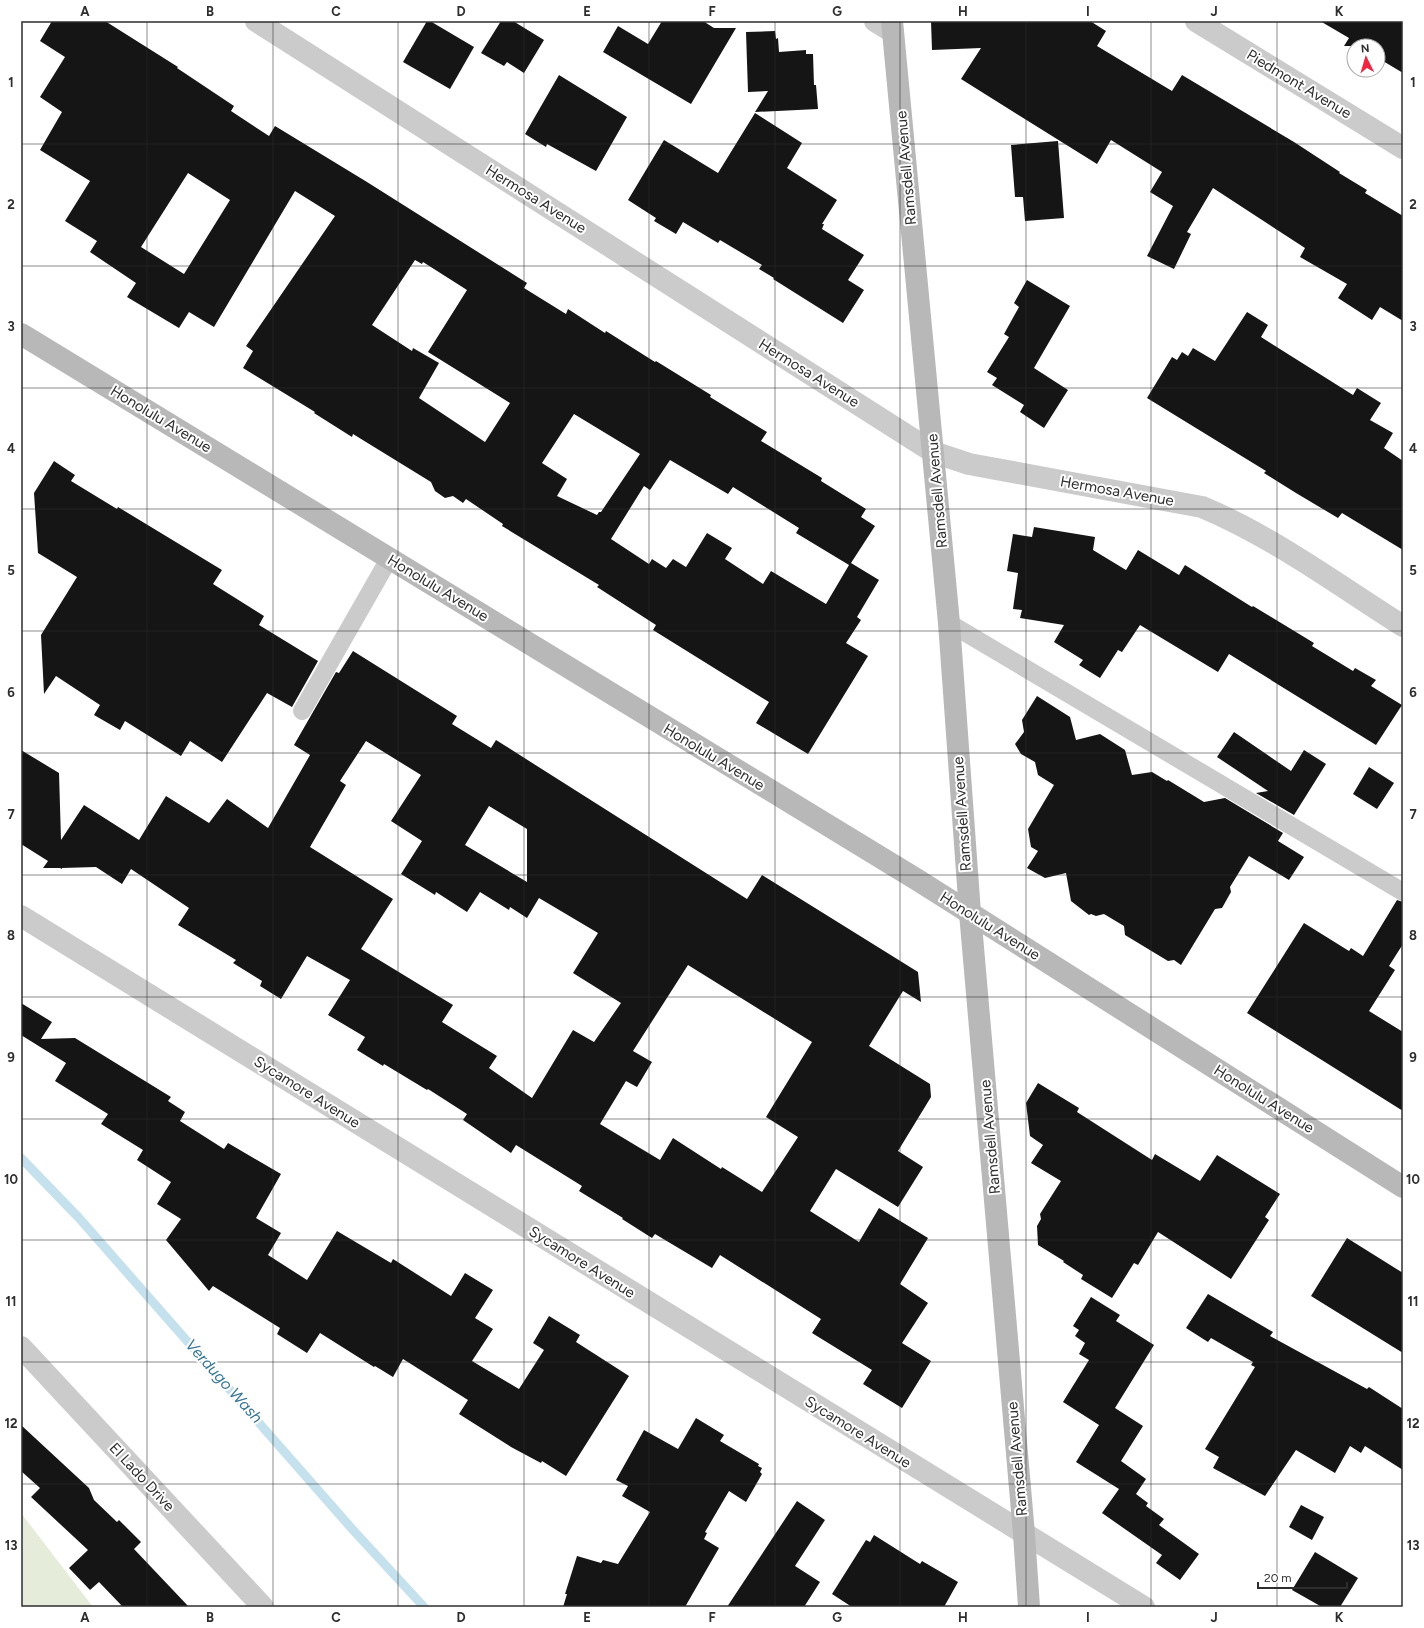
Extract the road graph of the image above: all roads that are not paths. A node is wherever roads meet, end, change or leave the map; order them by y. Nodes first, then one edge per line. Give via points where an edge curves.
1 (256, 21) edge
2 (874, 21) edge
3 (1196, 21) edge
4 (892, 26) edge
5 (1403, 148) edge
6 (21, 334) edge
7 (933, 452) junction
8 (389, 559) junction
9 (949, 623) junction
10 (1403, 626) edge
11 (302, 712) dead end
12 (1403, 892) edge
13 (970, 913) junction
14 (21, 916) edge
15 (1403, 1186) edge
16 (21, 1347) edge
17 (1024, 1534) junction
18 (263, 1607) edge
19 (1029, 1607) edge
20 (1144, 1607) edge

1 - 7 street, Hermosa Avenue
2 - 4 street
3 - 5 street, Piedmont Avenue
4 - 7 street, Ramsdell Avenue
6 - 8 street, Honolulu Avenue
7 - 9 street, Ramsdell Avenue
7 - 10 street, Hermosa Avenue via 969,464 1202,507 1268,540
8 - 11 lane
8 - 13 street, Honolulu Avenue
9 - 12 lane
9 - 13 street, Ramsdell Avenue
13 - 15 street, Honolulu Avenue
13 - 17 street, Ramsdell Avenue
14 - 17 street, Sycamore Avenue
16 - 18 street, El Lado Drive
17 - 19 street, Ramsdell Avenue
17 - 20 street, Sycamore Avenue

